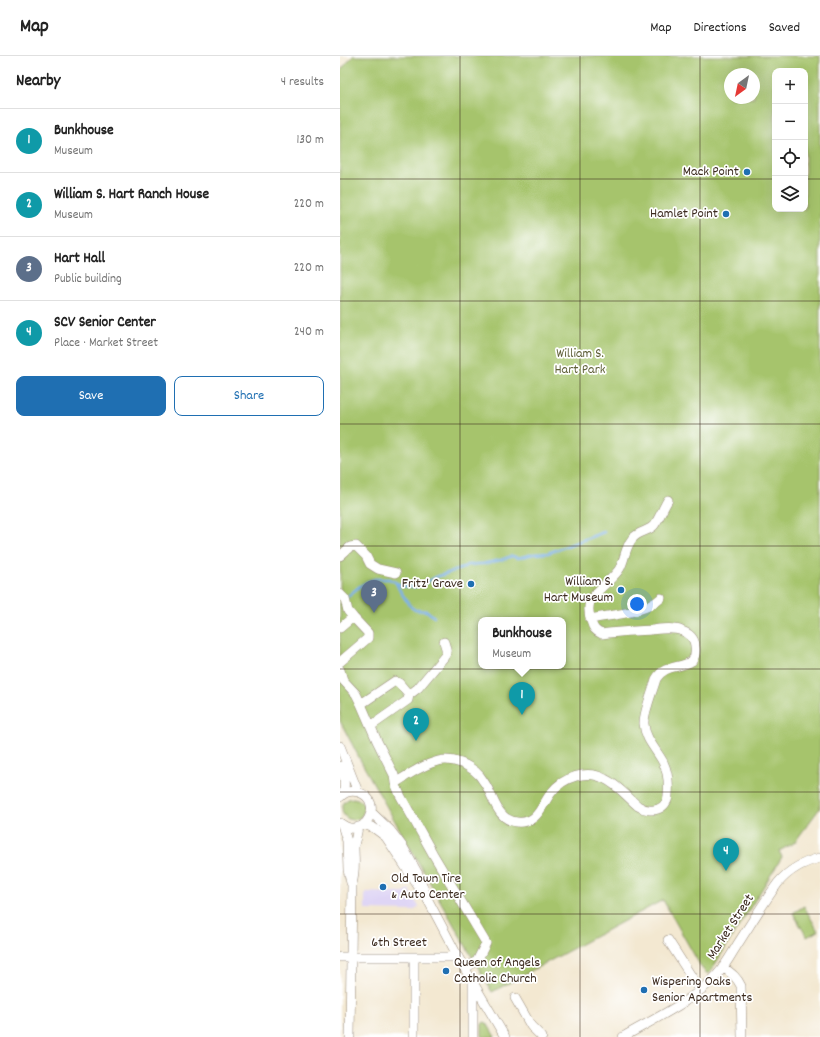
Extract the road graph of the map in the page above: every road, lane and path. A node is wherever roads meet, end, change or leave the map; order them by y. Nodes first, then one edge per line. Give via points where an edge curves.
1 (668, 500) dead end
2 (340, 556) edge
3 (396, 573) dead end
4 (340, 594) edge
5 (661, 598) dead end
6 (353, 617) junction
7 (590, 618) junction
8 (340, 628) edge
9 (444, 642) dead end
10 (340, 662) edge
11 (340, 670) edge
12 (409, 695) junction
13 (361, 704) junction
14 (371, 726) junction
15 (340, 746) edge
16 (340, 766) edge
17 (395, 783) junction
18 (358, 792) junction
19 (341, 795) edge
20 (371, 812) junction
21 (341, 824) edge
22 (361, 826) junction
23 (820, 858) edge
24 (344, 865) edge
25 (352, 884) junction
26 (428, 900) junction
27 (668, 940) dead end
28 (340, 957) edge
29 (350, 957) junction
30 (414, 957) junction
31 (458, 957) junction
32 (723, 967) junction
33 (465, 968) junction
34 (473, 982) junction
35 (700, 990) junction
36 (515, 998) dead end
37 (350, 1037) edge
38 (414, 1037) edge
39 (473, 1037) edge
40 (505, 1037) edge
41 (542, 1037) edge
42 (623, 1037) edge
43 (742, 1037) edge

1 - 7 street via 655,524 632,539 620,568 590,602
2 - 3 street via 350,547 356,546 370,564
4 - 6 street
5 - 7 street via 637,610
6 - 8 street
6 - 10 street via 368,637
7 - 17 street via 593,629 602,634 630,630 680,630 690,635 696,644 692,661 666,669 658,676 647,707 645,732 667,772 668,799 662,808 641,808 605,778 581,775 562,783 552,791 534,817 525,822 513,822 503,816 496,807 478,774 467,765 446,759 424,766
9 - 12 street via 447,650 444,658
11 - 13 street via 343,680
12 - 13 street via 400,683 394,681
12 - 14 street via 408,700
13 - 14 street
14 - 17 street via 394,775
15 - 18 street
16 - 19 street via 345,785
17 - 33 street via 429,848 486,943 476,961
18 - 19 street via 352,791
18 - 20 street via 368,800
20 - 22 street via 368,820
20 - 26 street via 403,847 418,874
21 - 22 street via 352,828
21 - 24 street via 347,841
22 - 25 street via 355,839
22 - 26 street via 374,828 386,837
23 - 32 street, Market Street via 802,864 785,874
24 - 25 street
25 - 29 street
26 - 31 street
27 - 35 street
28 - 29 street, 6th Street
29 - 30 street, 6th Street
29 - 37 street
30 - 31 street, 6th Street
30 - 38 street
31 - 33 street
32 - 35 street, Market Street
32 - 43 street via 741,986
33 - 34 street
34 - 39 street
34 - 40 street
35 - 42 street, Market Street
36 - 41 street via 531,1026

